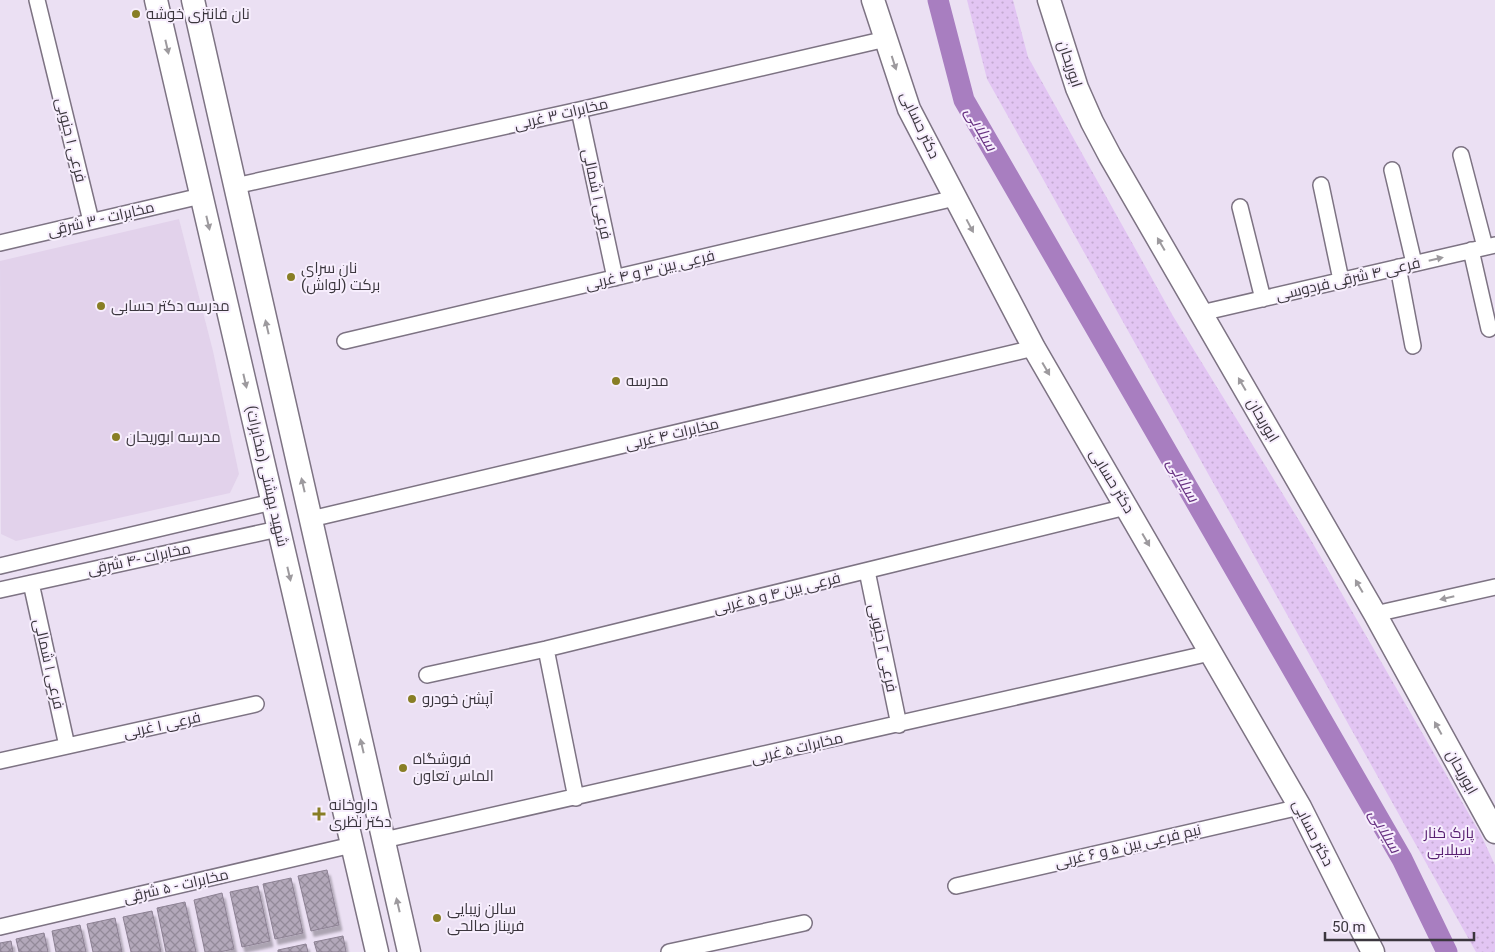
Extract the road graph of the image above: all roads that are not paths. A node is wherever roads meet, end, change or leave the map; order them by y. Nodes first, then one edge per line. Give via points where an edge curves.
1 (37, 0) edge
2 (156, 0) edge
3 (194, 0) edge
4 (873, 0) edge
5 (1052, 1) edge
6 (886, 39) junction
7 (579, 110) junction
8 (1461, 154) dead end
9 (1392, 170) dead end
10 (1321, 185) dead end
11 (235, 186) junction
12 (201, 196) junction
13 (955, 198) junction
14 (1240, 207) dead end
15 (90, 221) junction
16 (0, 242) edge
17 (1484, 247) edge
18 (1414, 264) junction
19 (1398, 267) junction
20 (615, 278) junction
21 (1341, 280) junction
22 (1263, 298) junction
23 (1201, 313) junction
24 (1489, 329) dead end
25 (345, 340) dead end
26 (1413, 346) dead end
27 (1034, 348) junction
28 (272, 502) junction
29 (1126, 507) junction
30 (310, 519) junction
31 (278, 529) junction
32 (0, 566) edge
33 (867, 571) junction
34 (31, 583) junction
35 (1495, 587) edge
36 (0, 590) edge
37 (1375, 614) junction
38 (546, 650) junction
39 (1210, 653) junction
40 (427, 675) dead end
41 (256, 704) dead end
42 (899, 725) junction
43 (67, 746) junction
44 (0, 761) edge
45 (576, 798) junction
46 (1300, 807) junction
47 (1495, 832) edge
48 (384, 840) junction
49 (352, 845) junction
50 (956, 886) dead end
51 (804, 923) dead end
52 (0, 927) edge
53 (377, 952) edge
54 (409, 952) edge
55 (668, 952) edge
56 (1373, 952) edge

1 - 15 street, فرعی ۱ جنوبی
2 -> 12 main road, شهید بهشتی (مخابرات)
3 - 11 main road
4 - 6 main road, دکتر حسابی
23 -> 5 main road, ابوریحان via 1092,122 1078,88
6 - 7 street, مخابرات ۳ غربی
6 -> 13 main road, دکتر حسابی via 909,109
7 - 11 street, مخابرات ۳ غربی
7 - 20 street, فرعی ۱ شمالی
8 - 17 street
9 - 18 street
10 - 21 street
30 -> 11 main road
12 - 15 street, مخابرات - ۳ شرقی
12 -> 28 main road, شهید بهشتی (مخابرات)
13 - 20 street, فرعی بین ۳ و ۴ غربی
13 -> 27 main road, دکتر حسابی
14 - 22 street
15 - 16 street, مخابرات - ۳ شرقی
18 -> 17 street, فرعی ۴ شرقی فردوسی
17 - 24 street
18 - 19 street, فرعی ۴ شرقی فردوسی
19 - 21 street, فرعی ۴ شرقی فردوسی
19 - 26 street
20 - 25 street, فرعی بین ۳ و ۴ غربی
21 - 22 street, فرعی ۴ شرقی فردوسی
22 - 23 street, فرعی ۴ شرقی فردوسی
37 -> 23 main road, ابوریحان
27 -> 29 main road, دکتر حسابی
27 - 30 street, مخابرات ۴ غربی
28 - 31 main road, شهید بهشتی (مخابرات)
28 - 32 street
29 - 33 street, فرعی بین ۴ و ۵ غربی
29 -> 39 main road, دکتر حسابی
48 -> 30 main road
31 - 34 street, مخابرات -۴ شرقی
31 -> 49 main road, شهید بهشتی (مخابرات)
33 - 38 street, فرعی بین ۴ و ۵ غربی
33 - 42 street, فرعی ۲ جنوبی
34 - 36 street, مخابرات -۴ شرقی
34 - 43 street, فرعی ۱ شمالی
35 -> 37 street
47 -> 37 main road, ابوریحان
38 - 40 street, فرعی بین ۴ و ۵ غربی
38 - 45 street
39 - 42 street, مخابرات ۵ غربی
39 - 46 main road, دکتر حسابی
41 - 43 street, فرعی ۱ غربی
42 - 45 street, مخابرات ۵ غربی
43 - 44 street, فرعی ۱ غربی
45 - 48 street, مخابرات ۵ غربی
46 - 50 street, نیم فرعی بین ۵ و ۶ غربی
46 - 56 main road, دکتر حسابی
54 -> 48 main road
49 - 52 street, مخابرات - ۵ شرقی
49 - 53 main road, شهید بهشتی (مخابرات)
51 - 55 street

